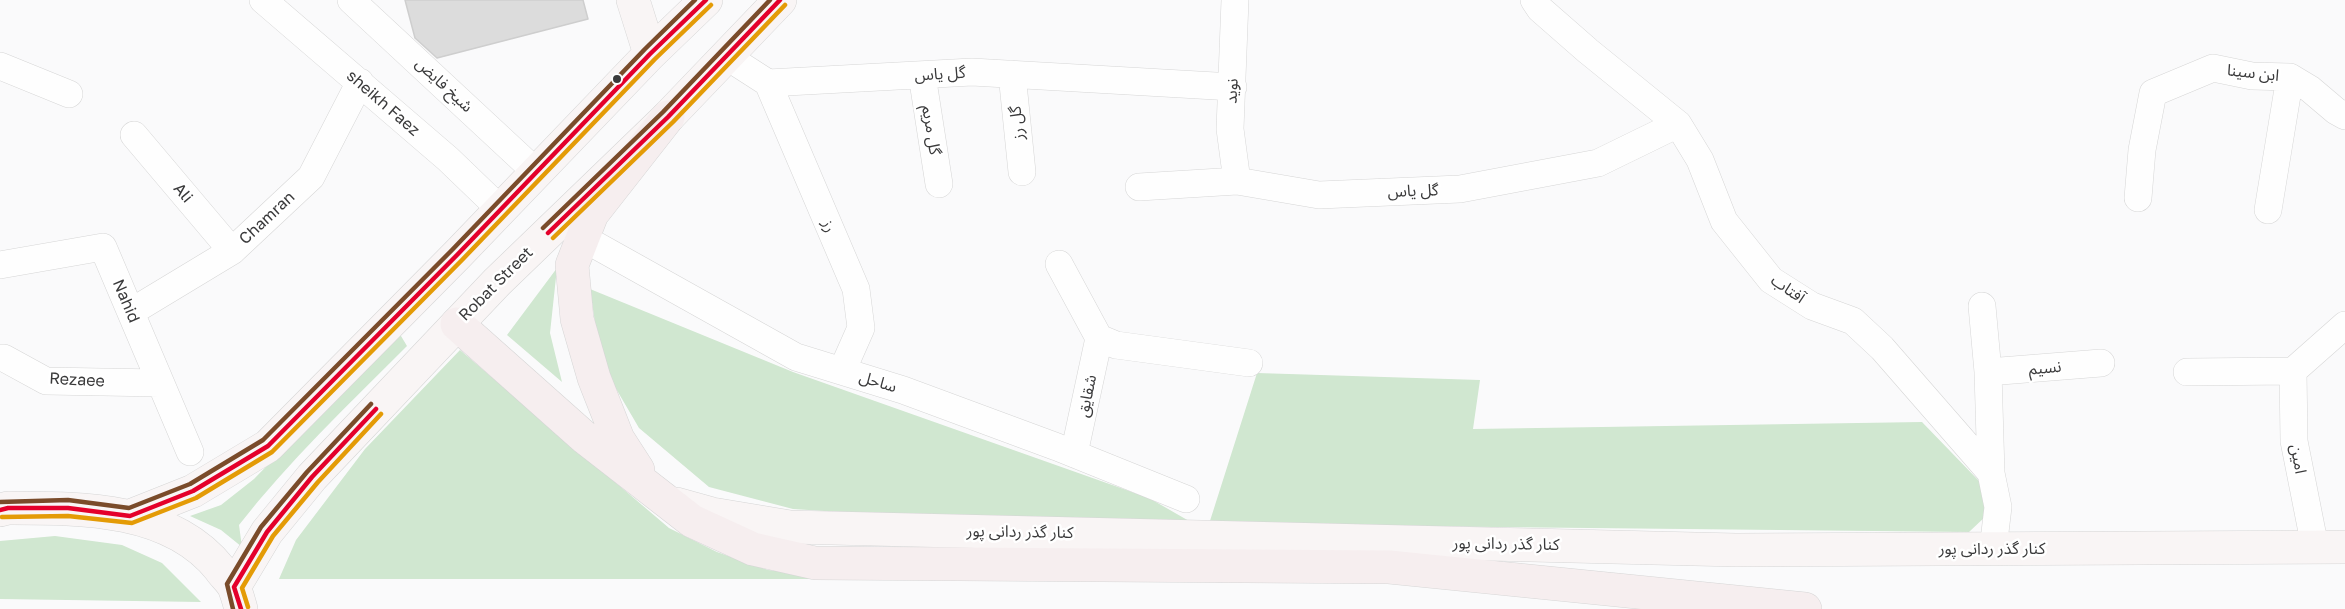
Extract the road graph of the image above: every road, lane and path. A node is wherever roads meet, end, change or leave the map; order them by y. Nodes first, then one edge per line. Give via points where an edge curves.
1 (263, 0) edge
2 (351, 0) edge
3 (633, 0) edge
4 (706, 0) edge
5 (780, 0) edge
6 (1235, 0) edge
7 (1534, 0) edge
8 (651, 54) junction
9 (726, 56) junction
10 (0, 66) edge
11 (1012, 74) junction
12 (922, 75) junction
13 (2290, 77) junction
14 (360, 82) junction
15 (768, 83) junction
16 (1233, 87) junction
17 (69, 94) dead end
18 (2345, 116) edge
19 (668, 117) junction
20 (1678, 124) junction
21 (134, 135) dead end
22 (536, 172) junction
23 (1022, 172) dead end
24 (1237, 181) junction
25 (939, 184) dead end
26 (1139, 187) dead end
27 (2138, 198) dead end
28 (500, 209) junction
29 (2268, 210) dead end
30 (583, 238) junction
31 (232, 251) junction
32 (1059, 264) dead end
33 (0, 265) edge
34 (422, 291) junction
35 (1982, 306) dead end
36 (131, 312) junction
37 (457, 324) junction
38 (2345, 325) edge
39 (1099, 338) junction
40 (0, 358) edge
41 (1249, 363) dead end
42 (2101, 363) dead end
43 (842, 371) junction
44 (2293, 371) junction
45 (1988, 372) junction
46 (2187, 372) dead end
47 (159, 382) junction
48 (190, 452) dead end
49 (1074, 454) junction
50 (1992, 473) junction
51 (658, 494) junction
52 (1186, 499) dead end
53 (3, 509) edge
54 (130, 516) junction
55 (2330, 547) edge
56 (1993, 549) junction
57 (238, 598) edge
58 (1805, 609) edge

1 - 14 street, sheikh Faez
2 - 22 street, شیخ فایض
3 - 8 main road
4 - 8 main road
5 - 9 main road, Robat Street
6 - 16 street, نوید
7 - 20 street, آفتاب via 1588,51
8 - 22 main road
9 - 15 street
9 - 19 main road, Robat Street
10 - 17 street
11 - 12 street, گل یاس
11 - 16 street, گل یاس
11 - 23 street, گل رز
12 - 15 street, گل یاس
12 - 25 street, گل مریم
13 - 18 street, ابن سینا
13 - 27 street, ابن سینا via 2252,76 2212,68 2152,93
13 - 29 street
14 - 28 street, sheikh Faez
14 - 31 street, Chamran via 311,177
15 - 43 street, رز via 856,289 861,328
16 - 24 street, نوید via 1230,129
19 - 30 highway via 592,214
19 - 37 main road, Robat Street
20 - 24 street, گل یاس via 1598,163 1460,189 1319,195
20 - 50 street, آفتاب via 1700,160 1724,221 1771,280 1812,306 1853,321 1882,348
21 - 31 street, Ali
22 - 28 main road
24 - 26 street, گل یاس
28 - 34 main road
30 - 43 street, ساحل via 796,357
30 - 51 highway via 572,265 577,319 594,378 618,439
31 - 36 street, Chamran
32 - 39 street
33 - 36 street, Nahid via 103,247
34 - 37 main road
34 - 54 main road via 268,446 193,491
35 - 45 street
36 - 47 street, Nahid
37 - 51 highway via 584,437
37 - 57 main road, Robat Street via 312,477 267,532
38 - 44 street
39 - 41 street via 1116,345
39 - 49 street, شقایق
40 - 47 street, Rezaee via 46,381
42 - 45 street, نسیم
43 - 49 street, ساحل
44 - 46 street
44 - 55 street, امین via 2294,441
45 - 50 street
47 - 48 street, Nahid
49 - 52 street, ساحل
50 - 56 street via 1998,507
51 - 56 main road, کنار گذر ردانی پور via 712,514 790,527 1736,550
51 - 58 highway via 692,521 753,549 815,563 1389,567
53 - 54 main road via 68,508
54 - 57 main road via 174,532 209,555
55 - 56 main road, کنار گذر ردانی پور

